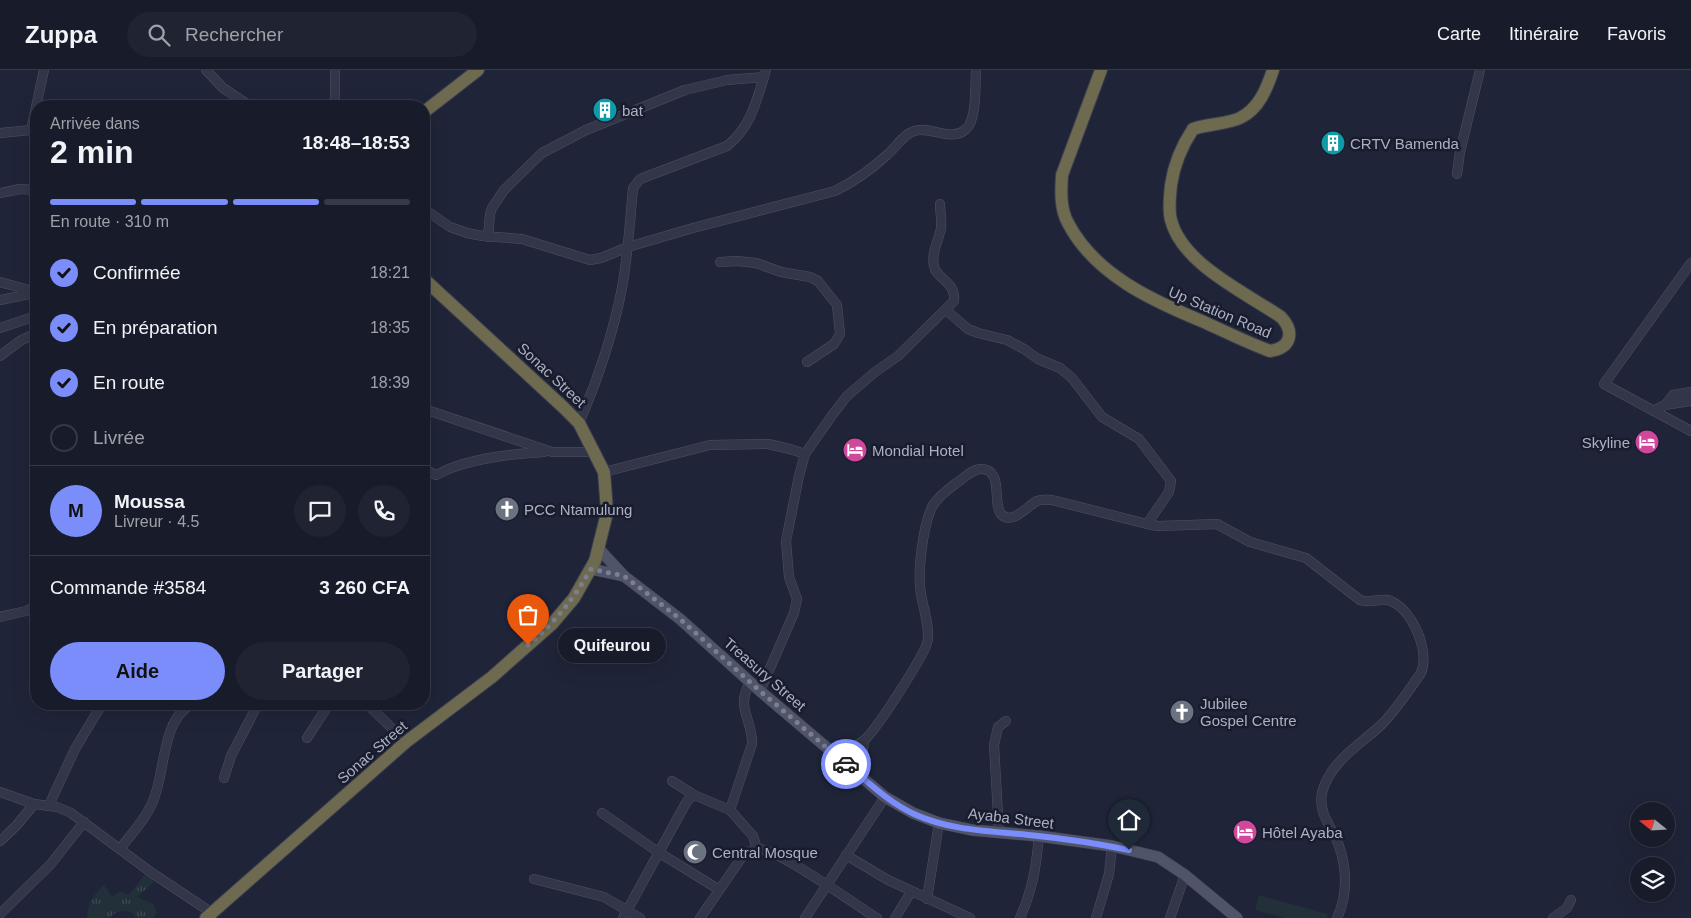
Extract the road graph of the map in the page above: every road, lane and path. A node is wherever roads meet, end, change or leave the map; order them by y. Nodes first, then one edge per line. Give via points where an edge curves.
1 (44, 70) edge
2 (206, 70) edge
3 (335, 70) edge
4 (478, 70) edge
5 (976, 70) edge
6 (1101, 70) edge
7 (1273, 70) edge
8 (1480, 70) edge
9 (765, 74) edge
10 (39, 100) edge
11 (241, 100) edge
12 (335, 100) edge
13 (430, 107) edge
14 (30, 131) edge
15 (0, 133) edge
16 (1457, 174) dead end
17 (30, 190) edge
18 (0, 193) edge
19 (940, 204) dead end
20 (430, 213) edge
21 (488, 236) junction
22 (628, 247) junction
23 (720, 262) dead end
24 (1691, 263) edge
25 (0, 282) edge
26 (430, 285) edge
27 (30, 290) edge
28 (30, 293) edge
29 (0, 300) edge
30 (946, 310) junction
31 (30, 318) edge
32 (0, 328) edge
33 (30, 336) edge
34 (0, 356) edge
35 (808, 362) dead end
36 (1691, 392) edge
37 (1691, 400) edge
38 (1665, 405) junction
39 (430, 410) edge
40 (1653, 410) junction
41 (579, 423) junction
42 (1691, 431) edge
43 (552, 452) junction
44 (594, 452) junction
45 (805, 454) junction
46 (430, 472) edge
47 (604, 472) junction
48 (1147, 524) junction
49 (599, 549) junction
50 (591, 569) junction
51 (624, 576) junction
52 (30, 609) edge
53 (0, 617) edge
54 (750, 682) junction
55 (760, 691) junction
56 (98, 710) edge
57 (183, 710) edge
58 (255, 710) edge
59 (325, 710) edge
60 (373, 710) edge
61 (1006, 722) dead end
62 (307, 738) dead end
63 (864, 741) junction
64 (406, 742) junction
65 (835, 755) junction
66 (860, 776) junction
67 (224, 778) dead end
68 (672, 780) dead end
69 (0, 792) edge
70 (694, 795) junction
71 (885, 798) junction
72 (34, 804) junction
73 (49, 805) junction
74 (730, 810) junction
75 (602, 813) dead end
76 (84, 822) junction
77 (939, 823) junction
78 (999, 832) junction
79 (1039, 836) junction
80 (0, 841) edge
81 (1112, 846) junction
82 (120, 849) junction
83 (757, 849) junction
84 (658, 852) junction
85 (846, 855) junction
86 (1185, 875) junction
87 (534, 879) dead end
88 (826, 885) junction
89 (718, 889) junction
90 (911, 892) junction
91 (927, 899) junction
92 (1571, 900) dead end
93 (0, 914) edge
94 (626, 914) edge
95 (209, 916) edge
96 (640, 918) edge
97 (700, 918) edge
98 (805, 918) edge
99 (876, 918) edge
100 (895, 918) edge
101 (970, 918) edge
102 (1020, 918) edge
103 (1096, 918) edge
104 (1170, 918) edge
105 (1236, 918) edge
106 (1337, 918) edge
107 (1553, 918) edge

1 - 10 street
2 - 11 street
3 - 12 street
4 - 13 highway
5 - 22 street via 972,120 960,134 914,130 853,182 835,191
6 - 7 highway, Up Station Road via 1062,175 1061,193 1067,222 1080,243 1098,262 1132,288 1182,314 1270,351 1280,350 1287,342 1289,325 1196,260 1171,221 1169,206 1174,168 1193,129 1240,118 1265,92
8 - 16 street
9 - 21 street via 685,90 586,130 542,153 504,190 492,208
9 - 22 street via 753,113 737,138 727,146 636,183
14 - 15 street
17 - 18 street
19 - 30 street via 941,227 934,265 954,295 953,304
20 - 21 street via 450,227
21 - 22 street via 522,239 590,260
22 - 41 street via 609,342
23 - 35 street via 756,263 818,281 836,305 840,334 834,344
24 - 40 street via 1604,384
25 - 27 street
26 - 41 highway, Sonac Street
28 - 29 street
30 - 45 street via 898,356 847,396
30 - 48 street via 968,329 1007,340 1060,368 1072,378 1102,417 1144,445 1171,480 1169,492
31 - 32 street
33 - 34 street
36 - 38 street via 1673,395
37 - 38 street
38 - 40 street
39 - 43 street
40 - 42 street
41 - 44 highway, Sonac Street
43 - 44 street
43 - 46 street via 508,454 452,467 436,475
44 - 47 highway, Sonac Street
45 - 47 street via 768,444 710,445
45 - 55 street via 786,542 789,577 797,599
47 - 49 highway, Sonac Street via 607,513
48 - 63 street via 1043,499 1008,517 999,510 990,471 974,470 934,503 925,527 920,584 928,643 892,703
48 - 106 street via 1217,524 1250,542 1302,556 1360,600 1384,599 1397,605 1417,630 1424,658 1421,673 1379,727 1348,752 1323,791 1322,812 1338,842 1344,869 1345,889
49 - 50 highway, Sonac Street
49 - 51 main road, Treasury Street
50 - 51 main road, Treasury Street
50 - 64 highway, Sonac Street via 574,598 552,624 492,677
51 - 54 main road, Treasury Street via 680,619
52 - 53 street
54 - 55 main road, Treasury Street
54 - 74 street via 744,705 752,744
55 - 65 main road, Treasury Street
56 - 73 street via 74,749
57 - 82 street via 173,723 153,802
58 - 67 street
59 - 62 street
60 - 64 street
61 - 78 street via 998,728 994,745
63 - 65 street
63 - 66 street
64 - 95 highway, Sonac Street
65 - 66 main road, Treasury Street
66 - 71 main road, Treasury Street
68 - 70 street
69 - 72 street
70 - 74 street
70 - 84 street via 687,801
71 - 77 main road, Ayaba Street via 913,814
71 - 85 street
72 - 73 street
72 - 80 street
73 - 76 street
74 - 83 street via 753,836
75 - 84 street
76 - 82 street
76 - 93 street via 50,865
77 - 78 main road, Ayaba Street
77 - 91 street
78 - 79 main road, Ayaba Street
79 - 81 main road, Ayaba Street
79 - 102 street via 1030,895
81 - 86 main road, Ayaba Street via 1158,857
81 - 103 street
82 - 95 street
83 - 88 street via 787,860
83 - 89 street via 742,857
84 - 89 street
84 - 94 street
85 - 88 street
85 - 90 street
86 - 104 street
86 - 105 main road, Ayaba Street
87 - 94 street via 604,897
88 - 98 street
88 - 99 street
89 - 97 street
90 - 91 street
90 - 100 street
91 - 101 street
92 - 107 street via 1567,908
94 - 96 street

